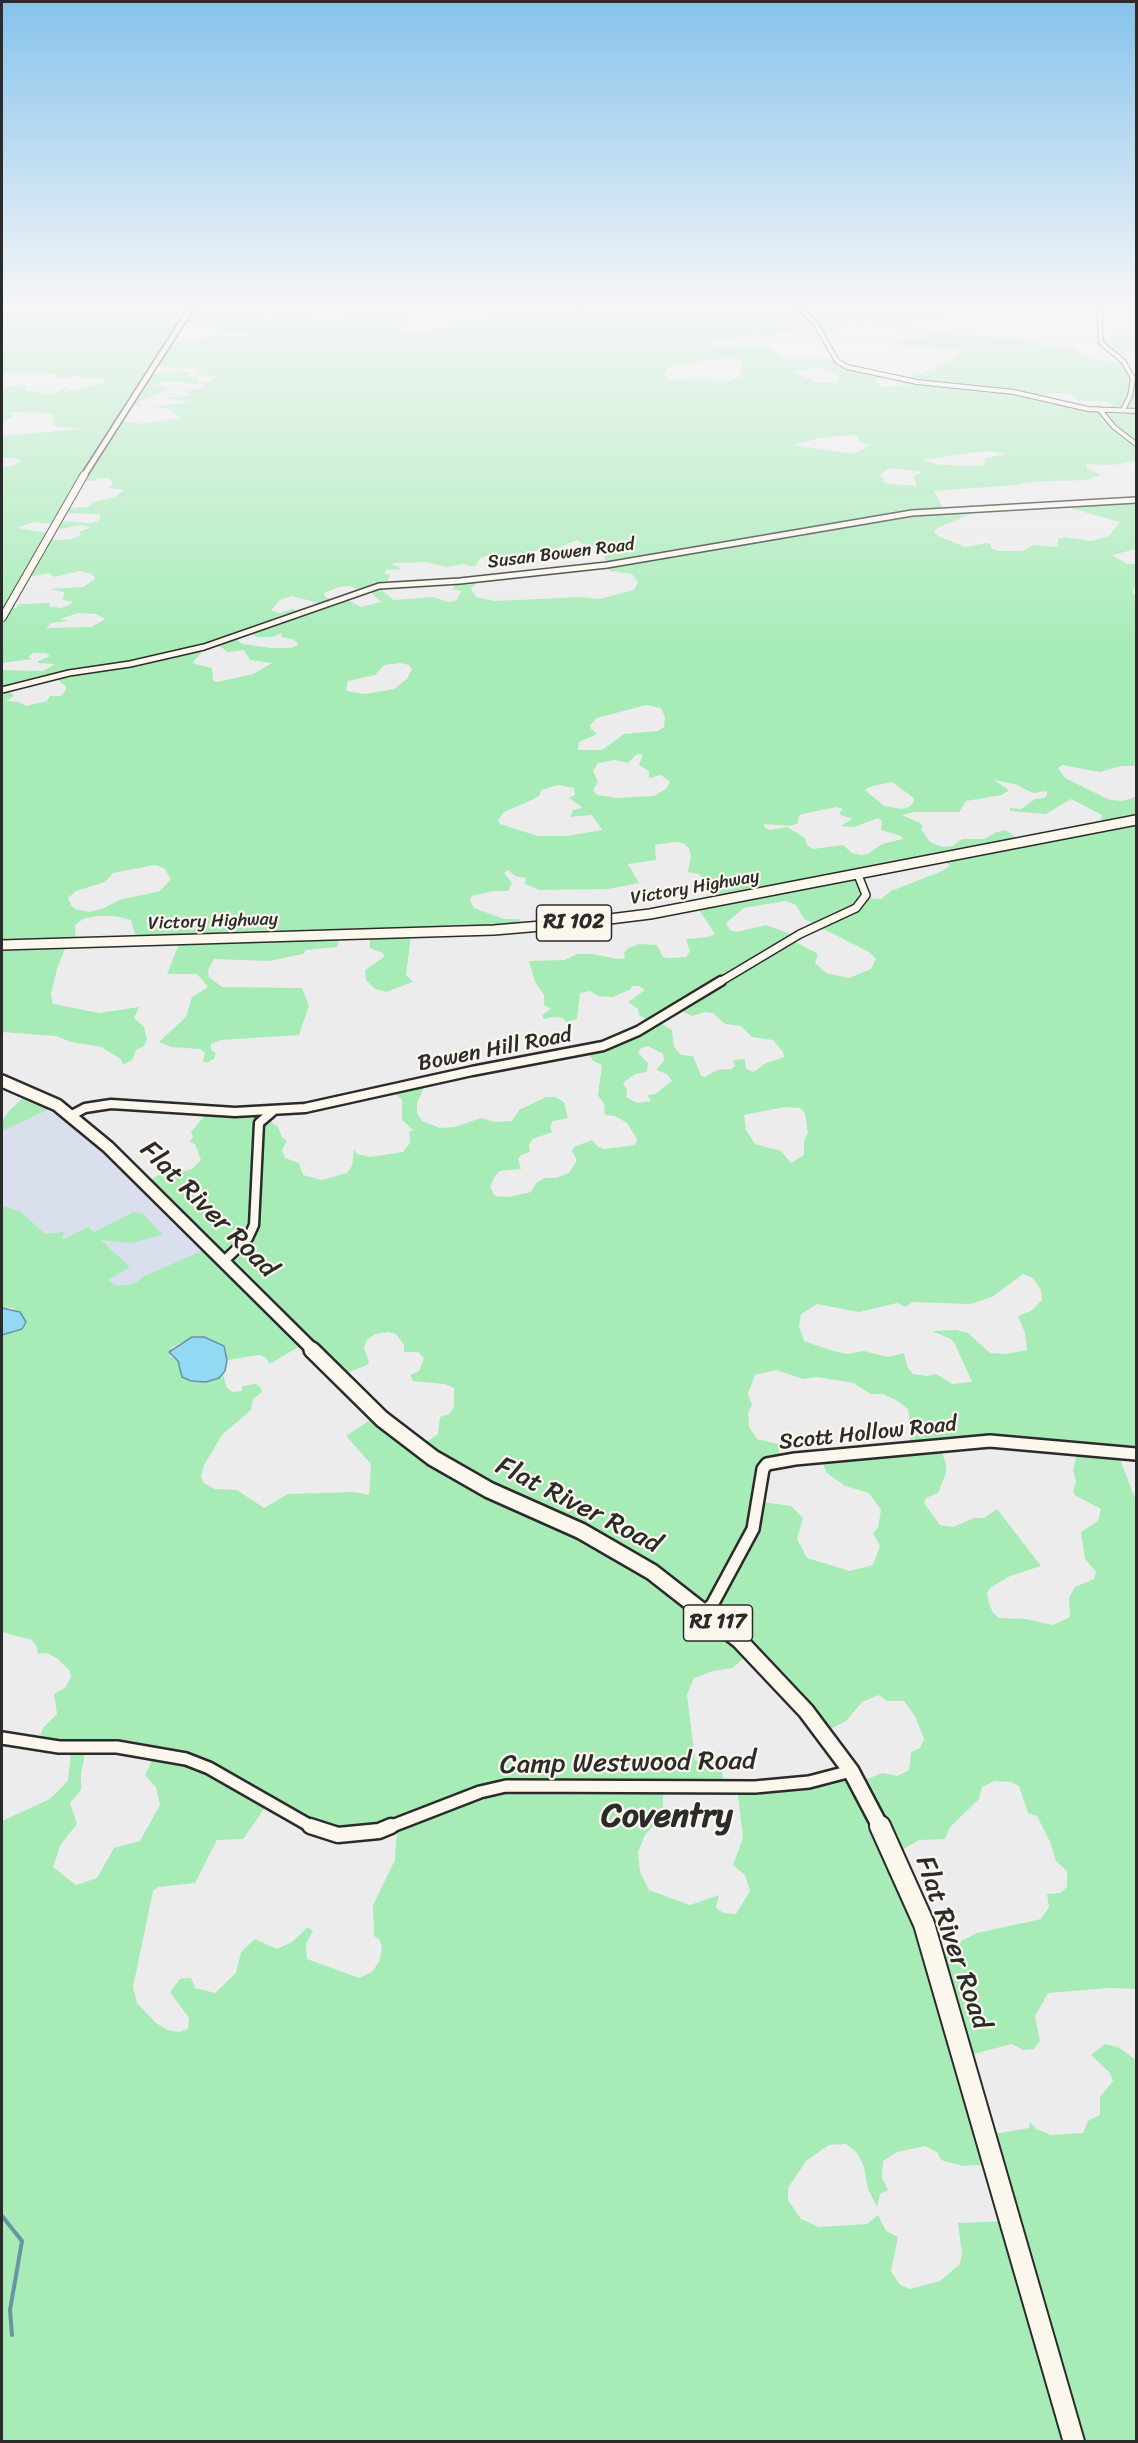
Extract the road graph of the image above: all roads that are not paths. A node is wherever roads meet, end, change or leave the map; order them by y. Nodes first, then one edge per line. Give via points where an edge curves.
1 (118, 419) edge
2 (1107, 419) edge
3 (1137, 444) edge
4 (1137, 500) edge
5 (2, 618) edge
6 (2, 690) edge
7 (1137, 820) edge
8 (858, 874) junction
9 (2, 945) edge
10 (2, 1081) edge
11 (273, 1112) junction
12 (70, 1116) junction
13 (223, 1262) junction
14 (1137, 1454) edge
15 (705, 1611) junction
16 (2, 1738) edge
17 (851, 1771) junction
18 (1074, 2442) edge

1 - 5 main road
2 - 3 street
4 - 6 street, Susan Bowen Road via 912,513 607,565 379,586 204,647
7 - 8 main road, Victory Highway / RI 102
8 - 9 main road, Victory Highway / RI 102 via 650,914 529,928
8 - 11 street, Bowen Hill Road via 865,891 862,903 805,931 638,1031 603,1047
10 - 12 main road, Flat River Road / RI 117 via 40,1097
11 - 12 street, Bowen Hill Road via 111,1104 92,1106
11 - 13 street via 260,1123 254,1225 248,1238
12 - 13 main road, Flat River Road / RI 117 via 154,1190
13 - 15 main road, Flat River Road / RI 117 via 382,1419 422,1451 502,1497 616,1550
14 - 15 street, Scott Hollow Road via 990,1441 767,1464 753,1529 712,1605
15 - 17 main road, Flat River Road / RI 117 via 784,1685
16 - 17 street, Camp Westwood Road via 59,1748 117,1747 186,1759 209,1768 311,1827 338,1835 379,1831 480,1792 506,1786 755,1787 809,1782
17 - 18 main road, Flat River Road / RI 117 via 896,1857 927,1934

